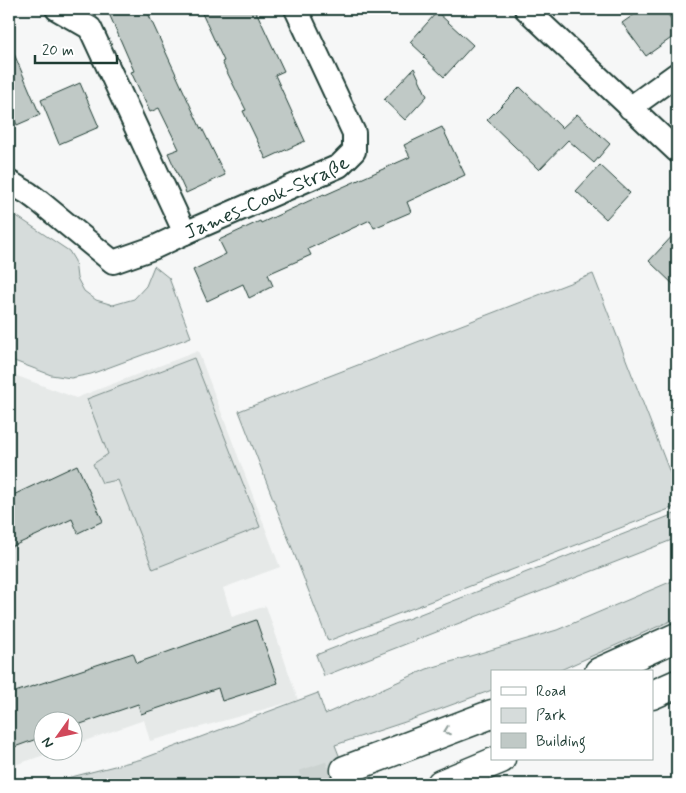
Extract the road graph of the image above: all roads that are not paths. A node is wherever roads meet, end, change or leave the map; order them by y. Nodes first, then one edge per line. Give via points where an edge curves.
1 (58, 9) edge
2 (296, 9) edge
3 (526, 9) edge
4 (677, 74) edge
5 (630, 108) junction
6 (677, 152) edge
7 (9, 182) edge
8 (185, 233) junction
9 (677, 637) edge
10 (603, 670) edge
11 (677, 684) edge
12 (654, 694) edge
13 (491, 714) edge
14 (499, 760) edge
15 (345, 770) tunnel mouth
16 (441, 784) edge

1 - 8 street via 90,28
2 - 8 street, James-Cook-Straße via 354,133 354,151 340,166
3 - 5 street
4 - 5 street
5 - 6 street
7 - 8 street, James-Cook-Straße via 40,202 113,262
9 - 10 highway
11 - 12 highway
13 -> 15 highway
14 - 16 highway

